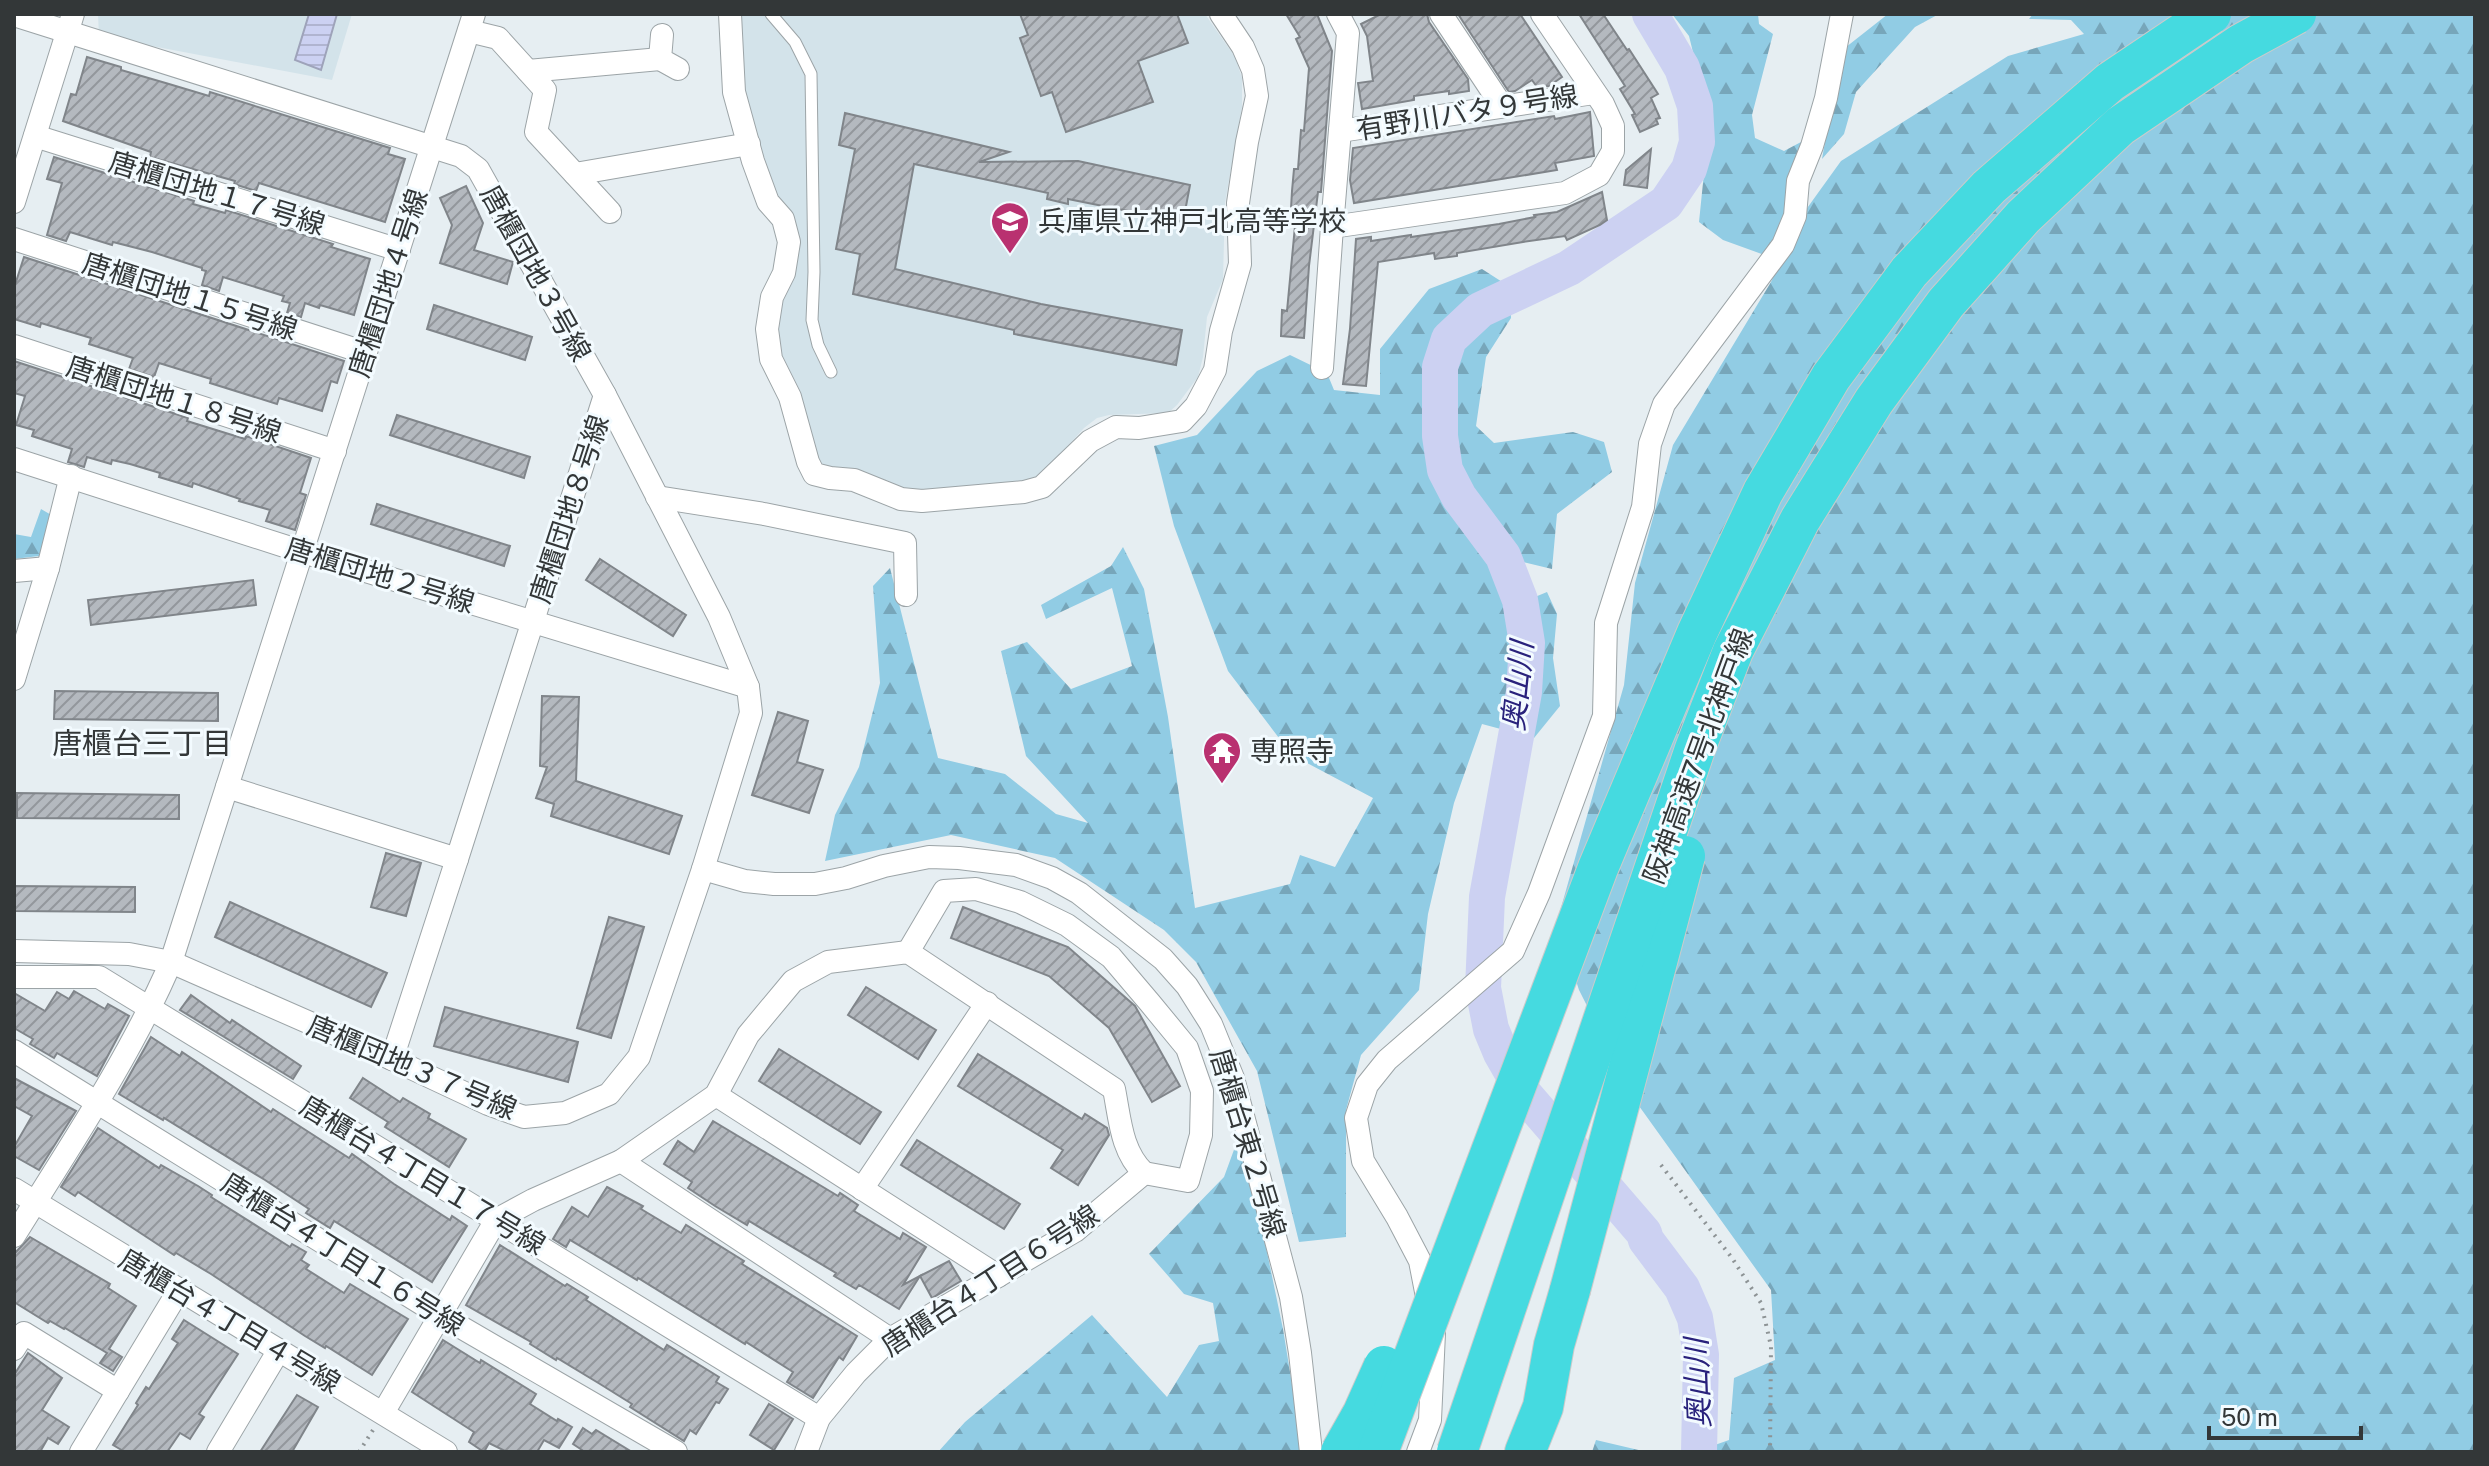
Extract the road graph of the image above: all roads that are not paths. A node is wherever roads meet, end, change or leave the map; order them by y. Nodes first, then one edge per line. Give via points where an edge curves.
1 (730, 14) edge
2 (771, 14) edge
3 (1221, 14) edge
4 (1338, 14) edge
5 (1441, 14) edge
6 (1542, 14) edge
7 (1842, 14) edge
8 (2211, 14) edge
9 (2296, 14) edge
10 (14, 15) edge
11 (471, 22) edge
12 (70, 23) edge
13 (662, 35) dead end
14 (528, 71) junction
15 (1594, 93) junction
16 (1502, 106) junction
17 (1340, 131) junction
18 (35, 136) junction
19 (749, 144) junction
20 (431, 147) junction
21 (575, 174) junction
22 (14, 202) edge
23 (610, 212) dead end
24 (1332, 227) junction
25 (14, 239) edge
26 (399, 250) junction
27 (14, 346) edge
28 (366, 353) junction
29 (1322, 368) dead end
30 (831, 372) dead end
31 (605, 395) junction
32 (335, 451) junction
33 (14, 459) edge
34 (71, 476) junction
35 (657, 497) junction
36 (303, 552) junction
37 (48, 568) junction
38 (14, 571) edge
39 (906, 595) dead end
40 (533, 623) junction
41 (15, 672) edge
42 (748, 687) junction
43 (1695, 749) junction
44 (227, 787) junction
45 (457, 859) junction
46 (703, 869) junction
47 (1567, 950) junction
48 (14, 951) edge
49 (908, 952) junction
50 (171, 962) junction
51 (14, 977) edge
52 (987, 1003) junction
53 (151, 1009) junction
54 (14, 1051) edge
55 (392, 1059) junction
56 (716, 1095) junction
57 (97, 1102) junction
58 (621, 1161) junction
59 (1144, 1173) junction
60 (14, 1189) edge
61 (862, 1189) junction
62 (35, 1202) junction
63 (496, 1220) junction
64 (14, 1236) edge
65 (998, 1276) junction
66 (179, 1290) junction
67 (440, 1315) junction
68 (890, 1339) junction
69 (14, 1349) edge
70 (279, 1350) junction
71 (118, 1391) junction
72 (383, 1413) junction
73 (819, 1418) junction
74 (81, 1452) edge
75 (218, 1452) edge
76 (446, 1452) edge
77 (676, 1452) edge
78 (806, 1452) edge
79 (1311, 1452) edge
80 (1341, 1452) edge
81 (1378, 1452) edge
82 (1418, 1452) edge
83 (1457, 1452) edge
84 (1525, 1452) edge

1 - 19 street via 734,92
2 - 30 lane via 795,42 811,74 812,320
3 - 19 street via 1243,47 1257,96 1238,203 1240,264 1215,370 1182,421 1116,427 1090,441 1042,487 1024,492 922,501 814,474 790,397 771,359 767,329 789,242 783,219 768,202
4 - 17 street via 1348,33
5 - 16 street
6 - 15 street
7 - 82 street via 1826,98 1783,245 1664,404 1650,444 1643,507 1606,623 1604,716 1539,893 1513,951 1387,1060 1367,1085 1356,1118 1363,1161 1420,1261 1434,1333 1430,1420
8 - 47 highway, 阪神高速7号北神戸線, bridge via 2110,82 1989,187 1909,272 1831,377 1763,492 1697,633
9 - 43 highway, 阪神高速7号北神戸線, bridge via 2241,44 2120,126 2023,217 1946,303 1874,401 1800,520 1733,651
10 - 12 street, 唐櫃団地３号線
11 - 14 street via 498,38
11 - 20 street, 唐櫃団地４号線
12 - 18 street
12 - 20 street, 唐櫃団地３号線
13 - 14 street via 669,64
14 - 21 street via 545,90 536,132
15 - 16 street, 有野川バタ９号線
15 - 24 street via 1613,126 1613,151 1599,175 1565,193
16 - 17 street, 有野川バタ９号線
17 - 24 street
18 - 22 street
18 - 26 street, 唐櫃団地１７号線
19 - 21 street
20 - 26 street, 唐櫃団地４号線
20 - 31 street, 唐櫃団地３号線 via 461,156 478,169
21 - 23 street
24 - 29 street
25 - 28 street, 唐櫃団地１５号線
26 - 28 street, 唐櫃団地４号線
27 - 32 street, 唐櫃団地１８号線
28 - 32 street, 唐櫃団地４号線
31 - 35 street, 唐櫃団地３号線
31 - 40 street, 唐櫃団地８号線
32 - 36 street, 唐櫃団地４号線
33 - 34 street, 唐櫃団地２号線
34 - 36 street, 唐櫃団地２号線
34 - 37 street
35 - 39 street via 905,543
35 - 42 street, 唐櫃団地３号線 via 719,617
36 - 40 street, 唐櫃団地２号線
36 - 44 street, 唐櫃団地４号線
37 - 38 street
37 - 41 street
40 - 42 street, 唐櫃団地２号線
40 - 45 street, 唐櫃団地８号線
42 - 46 street, 唐櫃団地３７号線 via 751,713
43 - 83 highway, 阪神高速7号北神戸線, bridge
43 - 84 highway, bridge via 1692,830 1554,1345 1543,1407
44 - 45 street
44 - 50 street, 唐櫃団地４号線
45 - 55 street, 唐櫃団地８号線
46 - 55 street, 唐櫃団地３７号線 via 639,1057 609,1094 565,1113 524,1117
46 - 79 street, 唐櫃台東２号線 via 745,881 815,884 929,857 1016,865 1079,893 1163,959 1211,1024 1233,1078 1291,1297
47 - 80 highway, bridge via 1363,1413
47 - 81 highway, 阪神高速7号北神戸線, bridge
48 - 50 street, 唐櫃団地３７号線 via 129,954
49 - 52 street
49 - 56 street via 828,962 793,981 748,1035
49 - 59 street via 944,891 976,889 1020,902 1067,925 1111,957 1187,1048 1202,1091 1201,1135 1188,1181
50 - 53 street, 唐櫃団地４号線
50 - 55 street, 唐櫃団地３７号線
51 - 53 street, 唐櫃台４丁目１７号線 via 99,977
52 - 59 street via 1114,1089 1127,1150
52 - 61 street
53 - 57 street, 唐櫃団地４号線
53 - 63 street, 唐櫃台４丁目１７号線
54 - 57 street, 唐櫃台４丁目１６号線
56 - 58 street
56 - 61 street
57 - 62 street, 唐櫃団地４号線
57 - 67 street, 唐櫃台４丁目１６号線
58 - 63 street
58 - 68 street
59 - 65 street, 唐櫃台４丁目６号線 via 1075,1231
60 - 62 street, 唐櫃台４丁目４号線
61 - 65 street
62 - 64 street, 唐櫃団地４号線
62 - 66 street, 唐櫃台４丁目４号線
63 - 67 street
63 - 73 street, 唐櫃台４丁目１７号線
65 - 68 street, 唐櫃台４丁目６号線
66 - 70 street, 唐櫃台４丁目４号線
66 - 71 street
67 - 72 street
67 - 77 street, 唐櫃台４丁目１６号線
68 - 73 street, 唐櫃台４丁目６号線
69 - 71 street via 24,1333
70 - 72 street, 唐櫃台４丁目４号線
70 - 75 street
71 - 74 street
72 - 76 street, 唐櫃台４丁目４号線
73 - 78 street, 唐櫃台４丁目６号線

